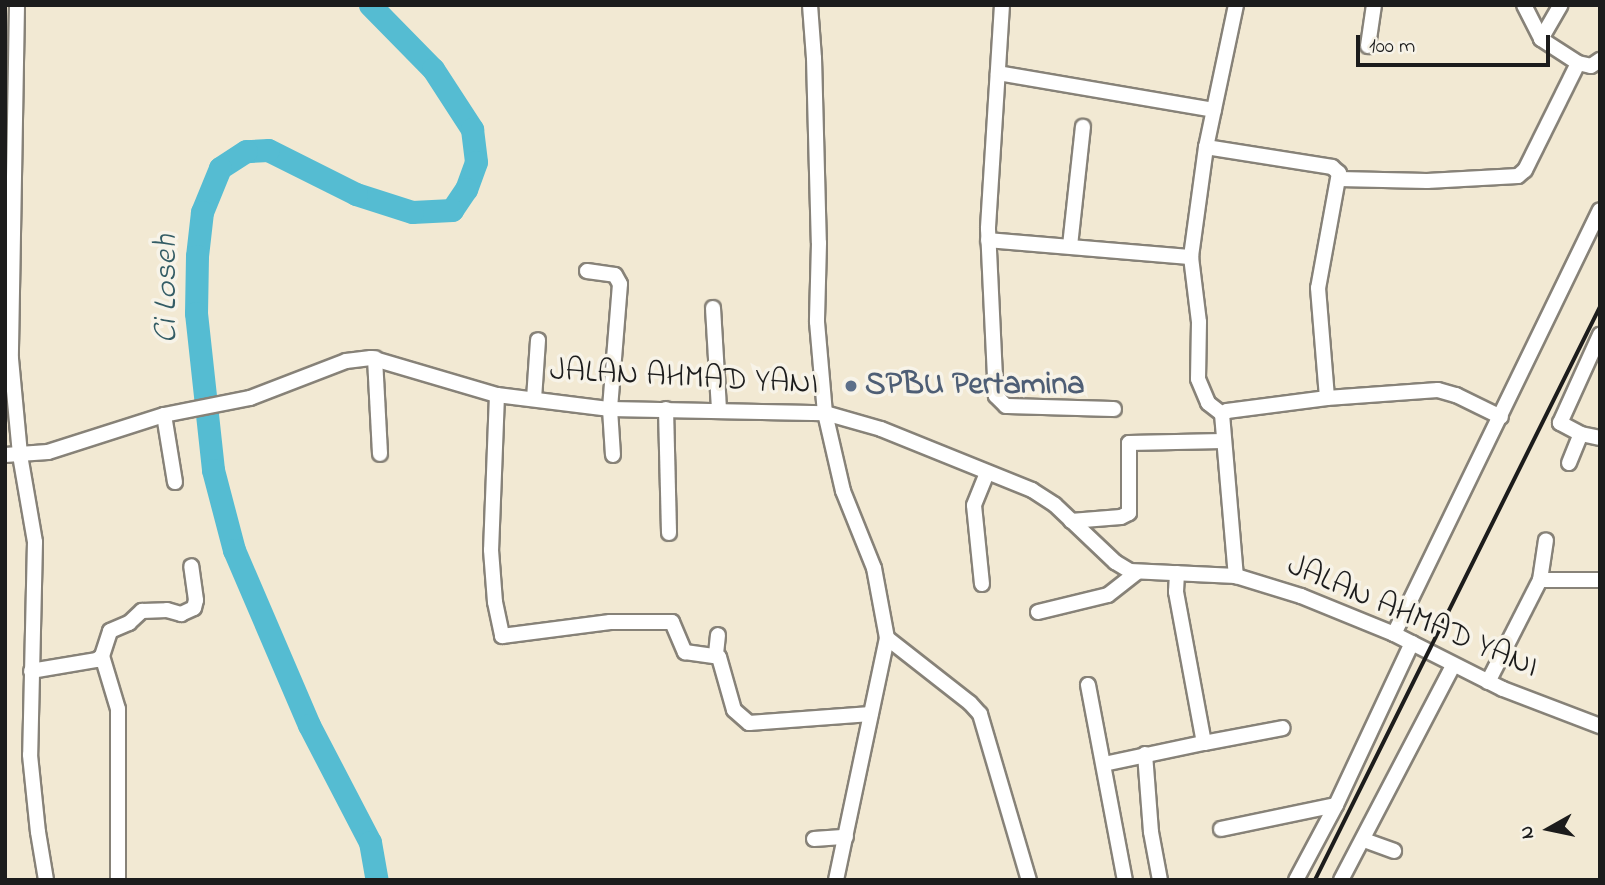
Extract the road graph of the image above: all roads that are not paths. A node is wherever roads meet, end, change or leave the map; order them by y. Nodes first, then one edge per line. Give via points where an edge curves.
1 (17, 5) edge
2 (810, 5) edge
3 (1002, 5) edge
4 (1236, 5) edge
5 (1374, 5) edge
6 (1524, 5) edge
7 (1561, 5) edge
8 (11, 34) edge
9 (1541, 39) junction
10 (1368, 47) dead end
11 (1600, 60) edge
12 (1578, 63) junction
13 (998, 73) junction
14 (1214, 110) junction
15 (1083, 128) dead end
16 (1206, 147) junction
17 (10, 179) edge
18 (1339, 179) junction
19 (1600, 210) edge
20 (988, 240) junction
21 (1070, 246) junction
22 (1191, 257) junction
23 (587, 271) dead end
24 (713, 308) dead end
25 (1600, 335) edge
26 (538, 340) dead end
27 (375, 358) junction
28 (498, 395) junction
29 (1327, 398) junction
30 (534, 399) junction
31 (610, 409) junction
32 (666, 409) junction
33 (719, 409) junction
34 (1114, 409) dead end
35 (825, 413) junction
36 (1222, 414) junction
37 (164, 415) junction
38 (1501, 417) junction
39 (1581, 435) junction
40 (1600, 438) edge
41 (1223, 440) junction
42 (380, 454) dead end
43 (12, 455) edge
44 (613, 455) dead end
45 (1569, 463) dead end
46 (986, 473) junction
47 (175, 482) dead end
48 (1071, 521) junction
49 (669, 533) dead end
50 (1546, 540) dead end
51 (191, 566) dead end
52 (1136, 572) junction
53 (1177, 573) junction
54 (1236, 576) junction
55 (1540, 580) junction
56 (1600, 580) edge
57 (982, 584) dead end
58 (1038, 612) dead end
59 (1394, 634) junction
60 (718, 635) dead end
61 (887, 638) junction
62 (1412, 643) junction
63 (716, 654) junction
64 (102, 656) junction
65 (1446, 662) junction
66 (32, 671) junction
67 (1488, 682) junction
68 (1088, 685) dead end
69 (871, 714) junction
70 (1600, 726) edge
71 (1283, 728) dead end
72 (1204, 743) junction
73 (1145, 754) junction
74 (1104, 764) junction
75 (1336, 805) junction
76 (1220, 829) dead end
77 (846, 837) junction
78 (814, 839) dead end
79 (1364, 840) junction
80 (1394, 851) dead end
81 (1294, 879) edge
82 (46, 880) edge
83 (118, 880) edge
84 (836, 880) edge
85 (1029, 880) edge
86 (1125, 880) edge
87 (1160, 880) edge
88 (1341, 880) edge

1 - 8 street
2 - 35 street via 819,243 817,322
3 - 13 street
4 - 14 street
5 - 10 street
6 - 9 street
7 - 9 street
8 - 17 street
9 - 12 street
11 - 12 street via 1591,66
12 - 18 street via 1518,176 1447,181
13 - 14 street
13 - 20 street
14 - 16 street
15 - 21 street
16 - 18 street via 1332,167
16 - 22 street
17 - 43 street
18 - 29 street via 1318,288
19 - 38 street
20 - 21 street
20 - 34 street via 999,402
21 - 22 street
22 - 36 street via 1199,322 1198,379 1208,403
23 - 31 street via 615,275 620,284
24 - 33 street
25 - 39 street via 1560,423
26 - 30 street
27 - 28 street, JALAN AHMAD YANI
27 - 37 street, JALAN AHMAD YANI via 346,361 271,391
27 - 42 street
28 - 30 street, JALAN AHMAD YANI
28 - 63 street via 491,550 502,636 610,622 669,621 675,624 685,652
29 - 36 street
29 - 38 street via 1438,390
30 - 31 street, JALAN AHMAD YANI
31 - 32 street, JALAN AHMAD YANI
31 - 44 street
32 - 33 street, JALAN AHMAD YANI
32 - 49 street
33 - 35 street, JALAN AHMAD YANI
35 - 46 street, JALAN AHMAD YANI via 872,425
35 - 61 street via 841,483 874,568
36 - 41 street
37 - 43 street, JALAN AHMAD YANI via 48,452
37 - 47 street
38 - 59 street
39 - 40 street
39 - 45 street
41 - 48 street via 1129,443 1129,513
41 - 54 street
43 - 66 street via 35,542
46 - 48 street, JALAN AHMAD YANI via 1032,490
46 - 57 street via 975,505
48 - 52 street, JALAN AHMAD YANI via 1115,562
50 - 55 street
51 - 64 street via 194,608 181,614 142,611 129,624 110,631
52 - 53 street, JALAN AHMAD YANI
52 - 58 street via 1108,595
53 - 54 street, JALAN AHMAD YANI
53 - 72 street
54 - 59 street, JALAN AHMAD YANI via 1301,596
55 - 56 street
55 - 67 street
59 - 62 street, JALAN AHMAD YANI
60 - 63 street
61 - 69 street
61 - 85 street via 980,714
62 - 65 street, JALAN AHMAD YANI
62 - 75 street
63 - 69 street via 734,710 749,723
64 - 66 street
64 - 83 street via 118,709
65 - 67 street, JALAN AHMAD YANI
65 - 79 street
66 - 82 street via 30,755
67 - 70 street, JALAN AHMAD YANI
68 - 74 street
69 - 77 street
71 - 72 street
72 - 73 street
73 - 74 street
73 - 87 street
74 - 86 street
75 - 76 street
75 - 81 street
77 - 78 street
77 - 84 street
79 - 80 street
79 - 88 street

